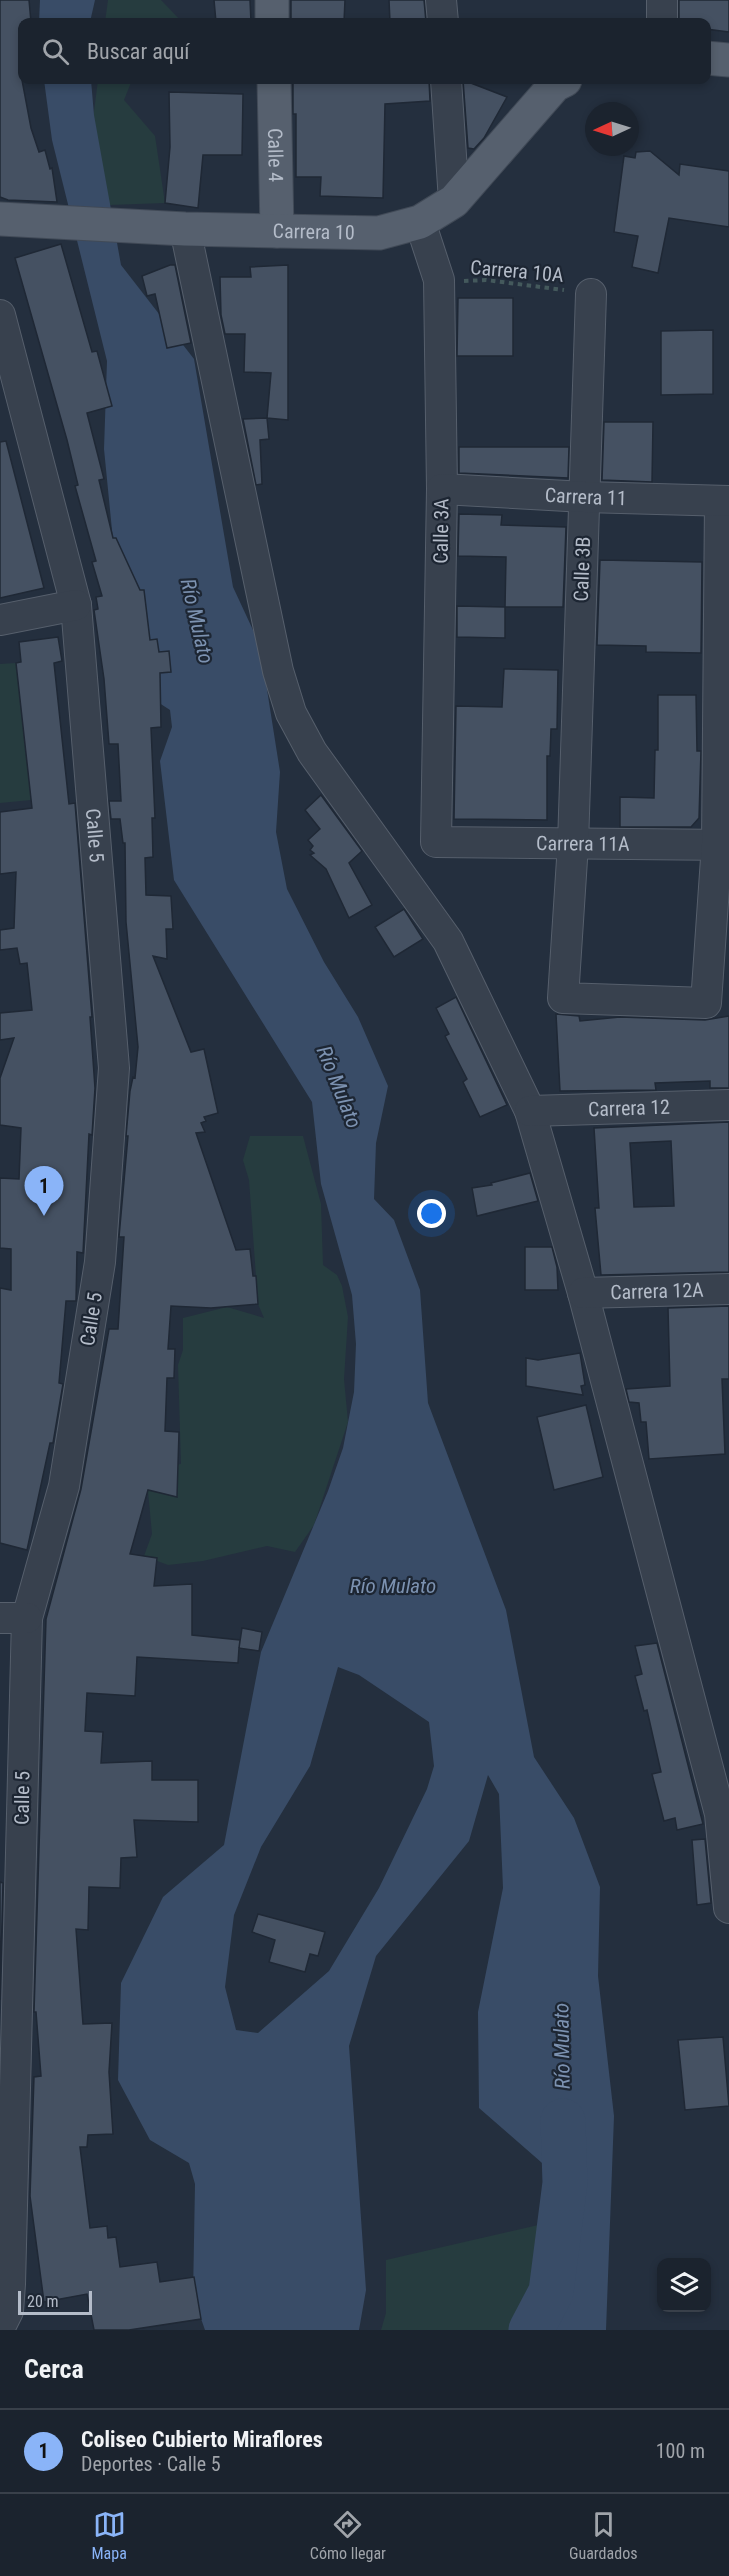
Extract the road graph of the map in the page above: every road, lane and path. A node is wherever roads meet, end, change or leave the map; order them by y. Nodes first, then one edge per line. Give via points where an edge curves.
1 (272, 0) edge
2 (441, 0) edge
3 (662, 0) edge
4 (272, 18) edge
5 (443, 18) edge
6 (662, 18) edge
7 (711, 58) edge
8 (729, 60) edge
9 (273, 84) edge
10 (447, 84) edge
11 (557, 84) edge
12 (454, 201) junction
13 (14, 219) edge
14 (420, 222) junction
15 (185, 229) junction
16 (277, 231) junction
17 (439, 280) junction
18 (591, 294) joint
19 (0, 315) edge
20 (442, 489) junction
21 (585, 497) junction
22 (725, 501) edge
23 (75, 605) junction
24 (0, 620) edge
25 (436, 842) joint
26 (573, 844) junction
27 (723, 844) edge
28 (729, 1105) edge
29 (530, 1111) junction
30 (729, 1289) edge
31 (583, 1293) junction
32 (14, 1618) edge
33 (729, 1908) edge
34 (0, 2327) edge

1 - 4 main road
2 - 5 street
3 - 6 street
7 - 8 main road
9 - 16 main road, Calle 4
10 - 12 street
11 - 12 main road, Carrera 10
12 - 14 main road, Carrera 10
13 - 15 main road, Carrera 10
14 - 16 main road, Carrera 10 via 379,233
14 - 17 street, Calle 3A
15 - 16 main road, Carrera 10
15 - 29 street via 278,671 291,713 312,752 448,941
17 - 18 path, Carrera 10A via 486,280
17 - 20 street, Calle 3A
18 - 21 street, Calle 3B
19 - 23 street, Calle 5
20 - 21 street, Carrera 11
20 - 25 street, Calle 3A
21 - 22 street, Carrera 11
21 - 26 street, Calle 3B
22 - 27 street
23 - 24 street
23 - 32 street, Calle 5 via 114,1068 98,1274 64,1486
25 - 26 street, Carrera 11A
26 - 27 street, Carrera 11A
26 - 27 street, Calle 3B via 563,998 706,1003
28 - 29 street, Carrera 12
29 - 31 street
30 - 31 street, Carrera 12A
31 - 33 street via 720,1814
32 - 34 street, Calle 5 via 10,2284 8,2311

